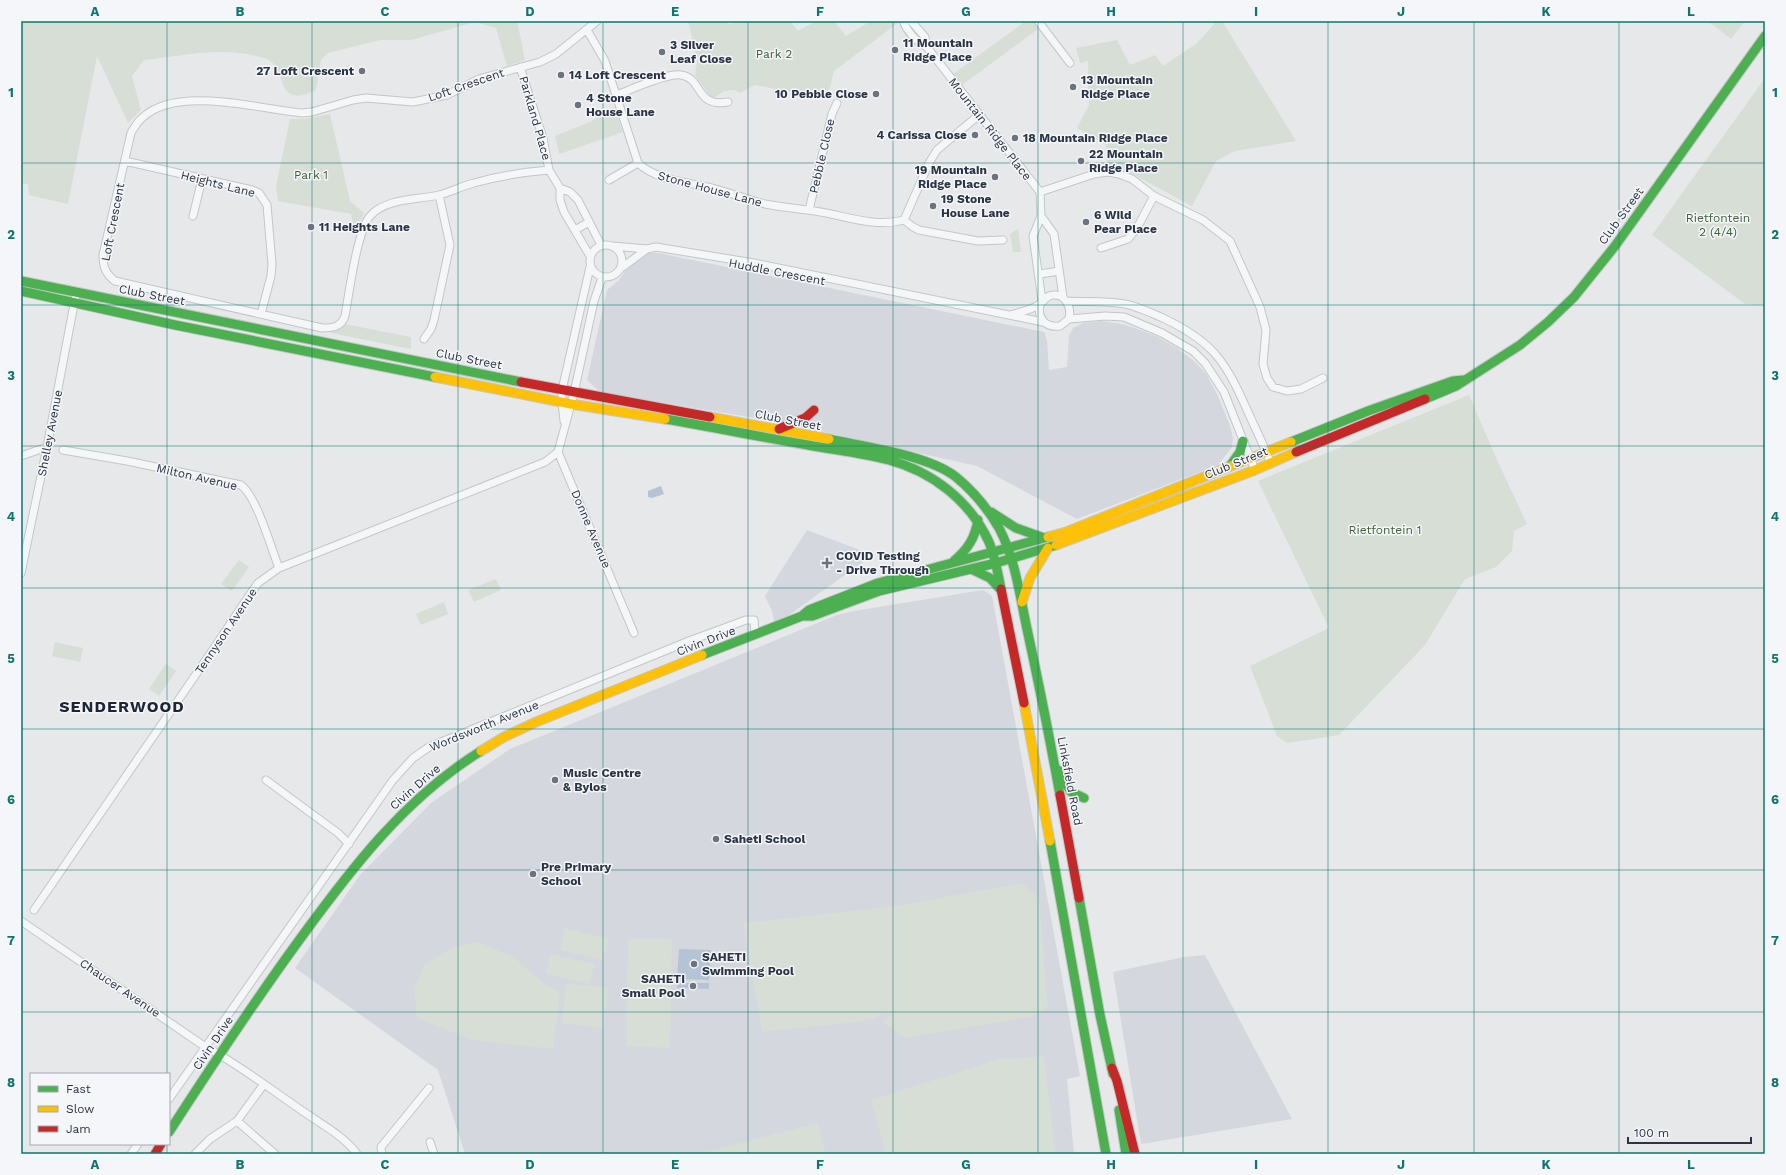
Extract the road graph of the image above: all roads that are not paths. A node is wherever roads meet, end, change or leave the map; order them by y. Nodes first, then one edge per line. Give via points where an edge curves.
1 (597, 21) edge
2 (903, 21) edge
3 (911, 21) edge
4 (1038, 21) edge
5 (587, 30) junction
6 (1765, 36) edge
7 (926, 46) junction
8 (1070, 63) dead end
9 (520, 67) junction
10 (617, 94) junction
11 (728, 102) dead end
12 (837, 103) dead end
13 (979, 115) junction
14 (125, 161) junction
15 (638, 163) junction
16 (549, 170) junction
17 (202, 179) junction
18 (609, 180) dead end
19 (560, 188) junction
20 (1040, 192) junction
21 (439, 195) junction
22 (1154, 196) junction
23 (809, 210) junction
24 (193, 216) dead end
25 (1041, 216) junction
26 (904, 220) junction
27 (589, 222) junction
28 (575, 230) junction
29 (1003, 240) dead end
30 (601, 245) junction
31 (612, 246) junction
32 (1101, 248) dead end
33 (647, 249) junction
34 (590, 256) junction
35 (590, 267) junction
36 (620, 269) junction
37 (1059, 271) junction
38 (1040, 274) junction
39 (602, 278) junction
40 (21, 281) edge
41 (21, 291) edge
42 (77, 292) junction
43 (1065, 299) junction
44 (74, 303) junction
45 (1041, 303) junction
46 (261, 314) junction
47 (1010, 315) junction
48 (1068, 319) junction
49 (1043, 322) junction
50 (424, 339) dead end
51 (1323, 378) dead end
52 (1466, 380) junction
53 (562, 390) junction
54 (574, 393) junction
55 (566, 403) junction
56 (814, 410) dead end
57 (779, 429) junction
58 (1243, 441) junction
59 (47, 447) junction
60 (63, 450) dead end
61 (1266, 451) junction
62 (558, 452) junction
63 (21, 456) edge
64 (914, 457) joint
65 (1252, 459) junction
66 (1270, 462) junction
67 (1227, 469) junction
68 (1255, 470) junction
69 (986, 507) junction
70 (978, 520) junction
71 (1045, 538) junction
72 (1008, 548) junction
73 (1048, 548) junction
74 (993, 552) junction
75 (1011, 560) junction
76 (996, 563) junction
77 (949, 564) junction
78 (279, 568) junction
79 (971, 569) junction
80 (21, 573) edge
81 (1002, 592) junction
82 (1022, 603) junction
83 (802, 616) junction
84 (634, 633) dead end
85 (756, 634) junction
86 (1054, 762) junction
87 (266, 780) dead end
88 (1084, 798) dead end
89 (349, 844) junction
90 (34, 910) dead end
91 (22, 924) edge
92 (204, 1046) junction
93 (220, 1054) junction
94 (1112, 1068) junction
95 (264, 1084) junction
96 (429, 1088) dead end
97 (170, 1097) edge
98 (237, 1121) junction
99 (170, 1130) edge
100 (430, 1142) dead end
101 (137, 1145) edge
102 (160, 1145) edge
103 (131, 1154) edge
104 (155, 1154) edge
105 (194, 1154) edge
106 (275, 1154) edge
107 (357, 1154) edge
108 (382, 1154) edge
109 (434, 1154) edge
110 (1106, 1154) edge
111 (1126, 1154) edge
112 (1134, 1154) edge

1 - 5 street, Loft Crescent
2 - 7 street, Mountain Ridge Place via 907,30
3 - 7 street, Mountain Ridge Place via 925,37
4 - 8 street
5 - 9 street, Loft Crescent via 556,54 540,62
5 - 10 street via 601,52
6 - 52 main road, Club Street via 1614,246 1574,297 1520,345
7 - 13 street, Mountain Ridge Place
9 - 14 street, Loft Crescent via 479,79 447,95 413,102 366,98 302,113 222,102 175,102 157,108 142,118 131,133
9 - 16 street, Parkland Place via 543,138
10 - 11 street via 668,77 682,75 690,79 710,101
10 - 15 street
12 - 23 street, Pebble Close via 832,114
13 - 20 street, Mountain Ridge Place
13 - 26 street via 944,142 934,154
14 - 17 street, Heights Lane
14 - 46 street, Loft Crescent via 104,256 103,265 107,275 115,282
15 - 18 street
15 - 23 street, Stone House Lane via 659,176 767,204
16 - 19 street
16 - 21 street, Loft Crescent via 499,177
17 - 24 street
17 - 46 street, Heights Lane via 252,190 265,200 272,264
19 - 27 street via 570,192 578,200
19 - 28 street via 564,212
20 - 22 street via 1094,174 1108,172 1132,179
20 - 25 street, Mountain Ridge Place
21 - 46 street, Loft Crescent via 392,204 379,208 370,216 361,235 345,316 338,326 322,328
21 - 50 street via 450,245 434,320
22 - 32 street via 1137,228 1128,239
22 - 51 street via 1203,220 1230,241 1260,307 1266,330 1263,364 1273,387 1287,391 1301,389
23 - 26 street, Stone House Lane via 871,222 894,223
25 - 37 street via 1054,234
25 - 38 street via 1034,236
26 - 29 street via 919,230 978,241
27 - 28 street
27 - 30 street
28 - 34 street
30 - 31 street
30 - 34 street via 592,251
31 - 33 street, Huddle Crescent
31 - 36 street via 622,258
33 - 36 street
33 - 47 street, Huddle Crescent via 656,247 687,251 700,257
34 - 35 street
35 - 39 street
35 - 53 street
36 - 39 street via 612,276
37 - 38 street
37 - 43 street
38 - 45 street
39 - 54 street via 594,300
40 - 42 main road, Club Street
41 - 44 main road, Club Street
42 - 44 street, Shelley Avenue
42 - 53 main road, Club Street
43 - 45 street via 1055,295 1048,296
43 - 48 street via 1070,307
43 - 61 street via 1128,304 1196,336 1214,351 1226,366
44 - 55 main road, Club Street
44 - 59 street, Shelley Avenue
45 - 47 street
45 - 49 street via 1039,310
47 - 49 street, Huddle Crescent
48 - 49 street via 1060,326
48 - 58 street via 1124,317 1162,332 1193,351 1205,363 1224,392
52 - 61 main road, Club Street via 1431,388
52 - 66 main road, Club Street
53 - 54 main road, Club Street
53 - 55 street
54 - 55 street
54 - 57 main road, Club Street
55 - 62 street via 565,425
55 - 70 main road, Club Street via 889,460 940,482 952,491
56 - 57 main road via 806,418
57 - 64 main road, Club Street
58 - 65 street
58 - 67 main road via 1235,461
59 - 63 street
59 - 80 street, Shelley Avenue
60 - 78 street, Milton Avenue via 241,485 254,502
61 - 65 main road, Club Street
61 - 66 street
62 - 78 street, Tennyson Avenue via 545,462
62 - 84 street, Donne Avenue
64 - 69 main road, Linksfield Road via 956,477
65 - 67 main road, Club Street
65 - 68 street
66 - 68 main road, Club Street
67 - 71 main road, Club Street
68 - 73 main road, Club Street
69 - 71 main road via 1016,528
69 - 72 main road, Linksfield Road
70 - 74 main road
70 - 77 main road via 972,542 964,553
71 - 72 main road, Club Street
72 - 74 main road, Civin Drive
72 - 75 main road, Linksfield Road
73 - 75 main road, Club Street
73 - 82 main road via 1030,578
74 - 76 main road
74 - 77 main road, Civin Drive
75 - 76 main road, Civin Drive
75 - 82 main road, Linksfield Road
76 - 79 main road, Civin Drive
76 - 81 main road
77 - 83 main road, Civin Drive via 867,586 809,610
78 - 90 street, Tennyson Avenue via 258,582
79 - 81 main road via 990,578
79 - 83 main road, Civin Drive via 879,591 812,616
81 - 110 main road via 1044,806
82 - 86 main road, Linksfield Road
83 - 85 main road, Civin Drive
85 - 89 street, Wordsworth Avenue via 754,620 746,620 429,747 413,758 393,780
85 - 93 main road, Civin Drive via 531,725 476,754 442,778 415,800 381,835 334,892
86 - 88 main road via 1071,792
86 - 94 main road, Linksfield Road
87 - 89 street
89 - 92 street, Wordsworth Avenue
91 - 92 street, Chaucer Avenue
92 - 93 street, Chaucer Avenue
92 - 97 street, Wordsworth Avenue
93 - 95 street, Chaucer Avenue
93 - 99 main road, Civin Drive
94 - 111 main road, Linksfield Road
94 - 112 main road
95 - 98 street
95 - 107 street, Chaucer Avenue via 343,1140
96 - 108 street via 381,1147
98 - 105 street
98 - 106 street
100 - 109 street
101 - 103 street
102 - 104 main road

